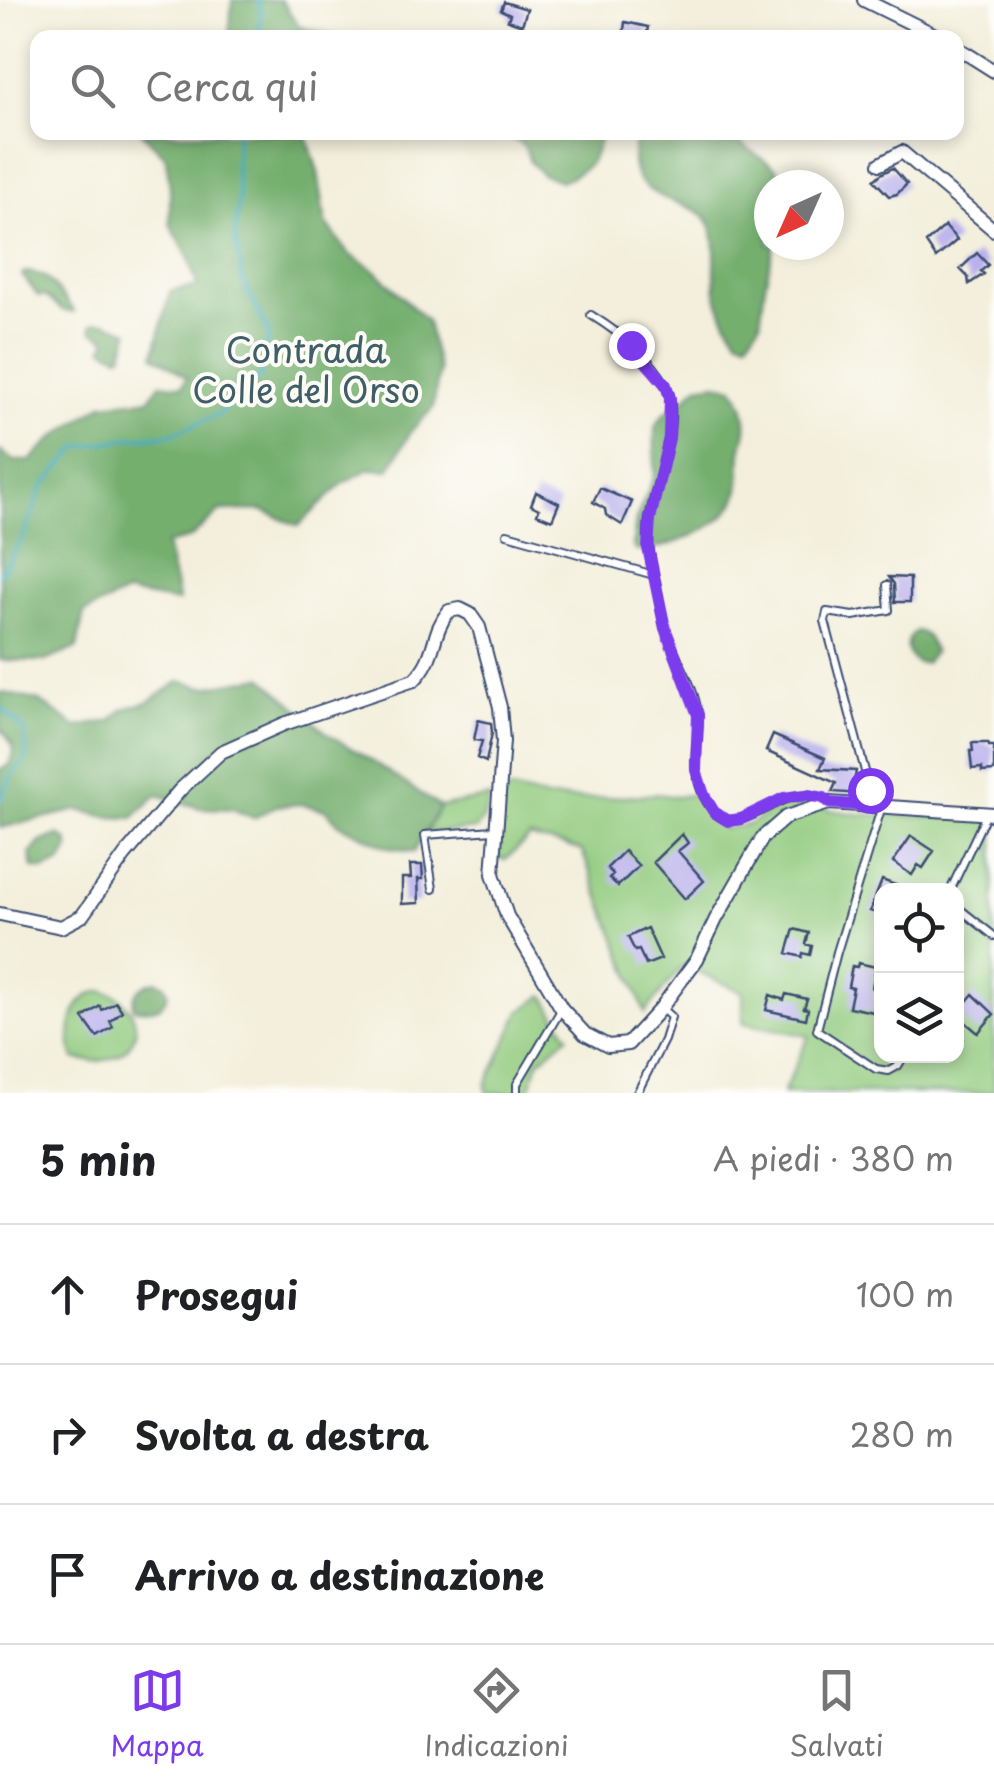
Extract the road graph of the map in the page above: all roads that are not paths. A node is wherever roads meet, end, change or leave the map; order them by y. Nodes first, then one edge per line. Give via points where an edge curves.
1 (864, 0) edge
2 (924, 30) edge
3 (964, 52) edge
4 (994, 72) edge
5 (880, 164) dead end
6 (994, 230) edge
7 (591, 315) dead end
8 (506, 534) dead end
9 (654, 575) junction
10 (887, 585) dead end
11 (829, 803) junction
12 (875, 807) junction
13 (990, 814) edge
14 (495, 830) junction
15 (954, 883) edge
16 (433, 889) dead end
17 (964, 912) edge
18 (0, 914) edge
19 (994, 936) edge
20 (661, 1008) junction
21 (562, 1009) junction
22 (900, 1063) edge
23 (517, 1093) edge
24 (638, 1093) edge

1 - 2 street
3 - 4 street
5 - 6 street via 902,152
7 - 9 lane via 642,355 670,398 669,438 650,519
8 - 9 lane
9 - 11 lane via 665,628 698,715 696,770 714,812 728,821 784,798 807,795
10 - 12 lane via 888,610 828,612 824,620
11 - 12 street
11 - 20 street via 786,817 763,837 697,959
12 - 13 street
12 - 22 lane via 817,1030 876,1069 890,1072
13 - 15 lane
14 - 16 lane via 425,835
14 - 18 street via 504,740 500,707 479,627 470,614 449,611 426,668 414,680 221,752 180,790 82,916 61,927
14 - 21 street via 493,874 507,916
17 - 19 lane
20 - 21 street via 628,1044 608,1046 585,1034
20 - 24 lane via 671,1017
21 - 23 lane

